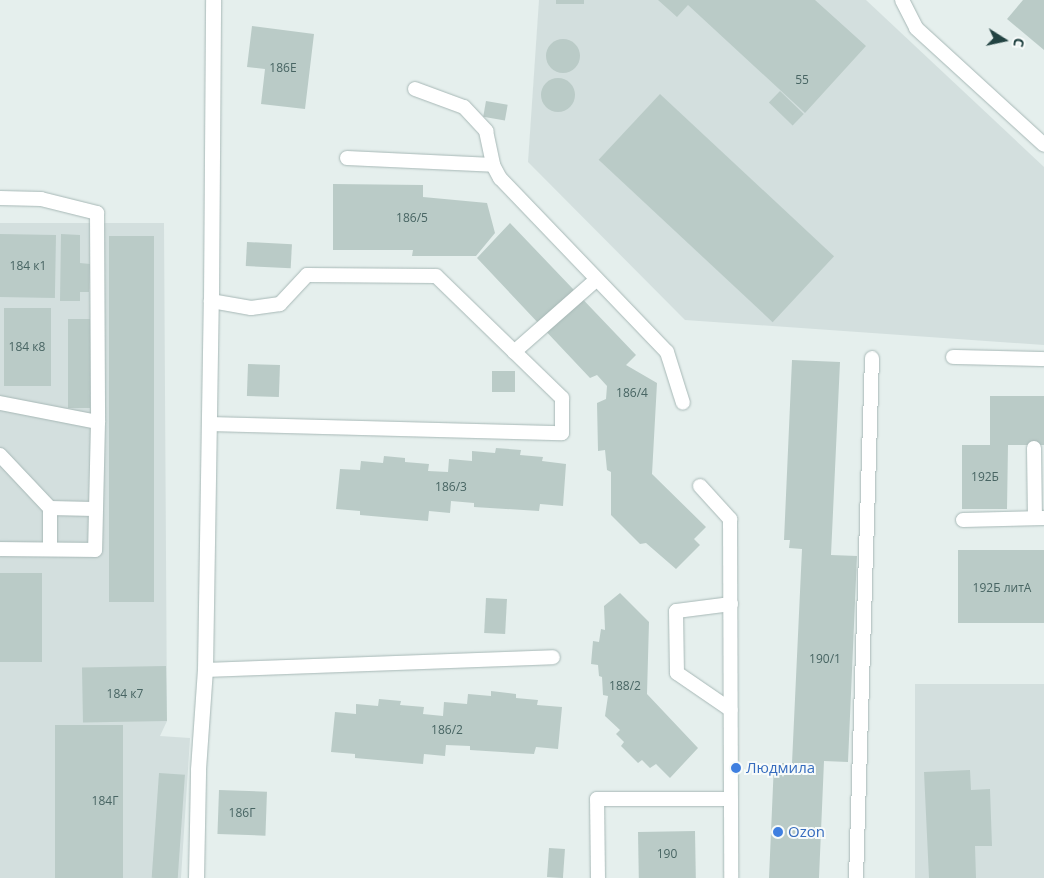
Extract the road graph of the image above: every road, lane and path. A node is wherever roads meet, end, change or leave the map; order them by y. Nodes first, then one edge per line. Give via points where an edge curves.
1 (213, 0) edge
2 (902, 0) edge
3 (414, 89) dead end
4 (1044, 145) edge
5 (348, 158) dead end
6 (493, 165) junction
7 (0, 198) edge
8 (596, 280) junction
9 (211, 302) junction
10 (514, 352) junction
11 (953, 357) dead end
12 (872, 358) dead end
13 (1044, 359) edge
14 (0, 403) edge
15 (683, 403) dead end
16 (98, 422) junction
17 (209, 424) junction
18 (1034, 448) dead end
19 (0, 455) edge
20 (700, 486) dead end
21 (50, 508) junction
22 (94, 510) junction
23 (1040, 518) edge
24 (963, 520) dead end
25 (50, 548) junction
26 (0, 549) edge
27 (731, 604) junction
28 (553, 657) dead end
29 (205, 670) junction
30 (731, 710) junction
31 (731, 799) junction
32 (196, 878) edge
33 (598, 878) edge
34 (731, 878) edge
35 (856, 878) edge

1 - 9 street
2 - 4 lane via 916,28
3 - 6 lane via 464,107 486,131
5 - 6 lane
6 - 8 lane via 500,178
7 - 16 lane via 41,199 97,213
8 - 10 lane
8 - 15 lane via 667,352
9 - 10 lane via 251,308 280,304 307,275 436,276
9 - 17 street
10 - 17 lane via 562,398 562,432
11 - 13 lane
12 - 35 lane
14 - 16 lane
16 - 22 lane
17 - 29 street
18 - 23 lane
19 - 21 lane
20 - 27 lane via 730,519
21 - 22 lane
21 - 25 lane
22 - 25 lane via 94,550
23 - 24 lane
25 - 26 lane
27 - 30 lane
27 - 30 lane via 676,611 677,673
28 - 29 lane
29 - 32 street via 198,769
30 - 31 lane
31 - 33 lane via 597,799
31 - 34 lane

